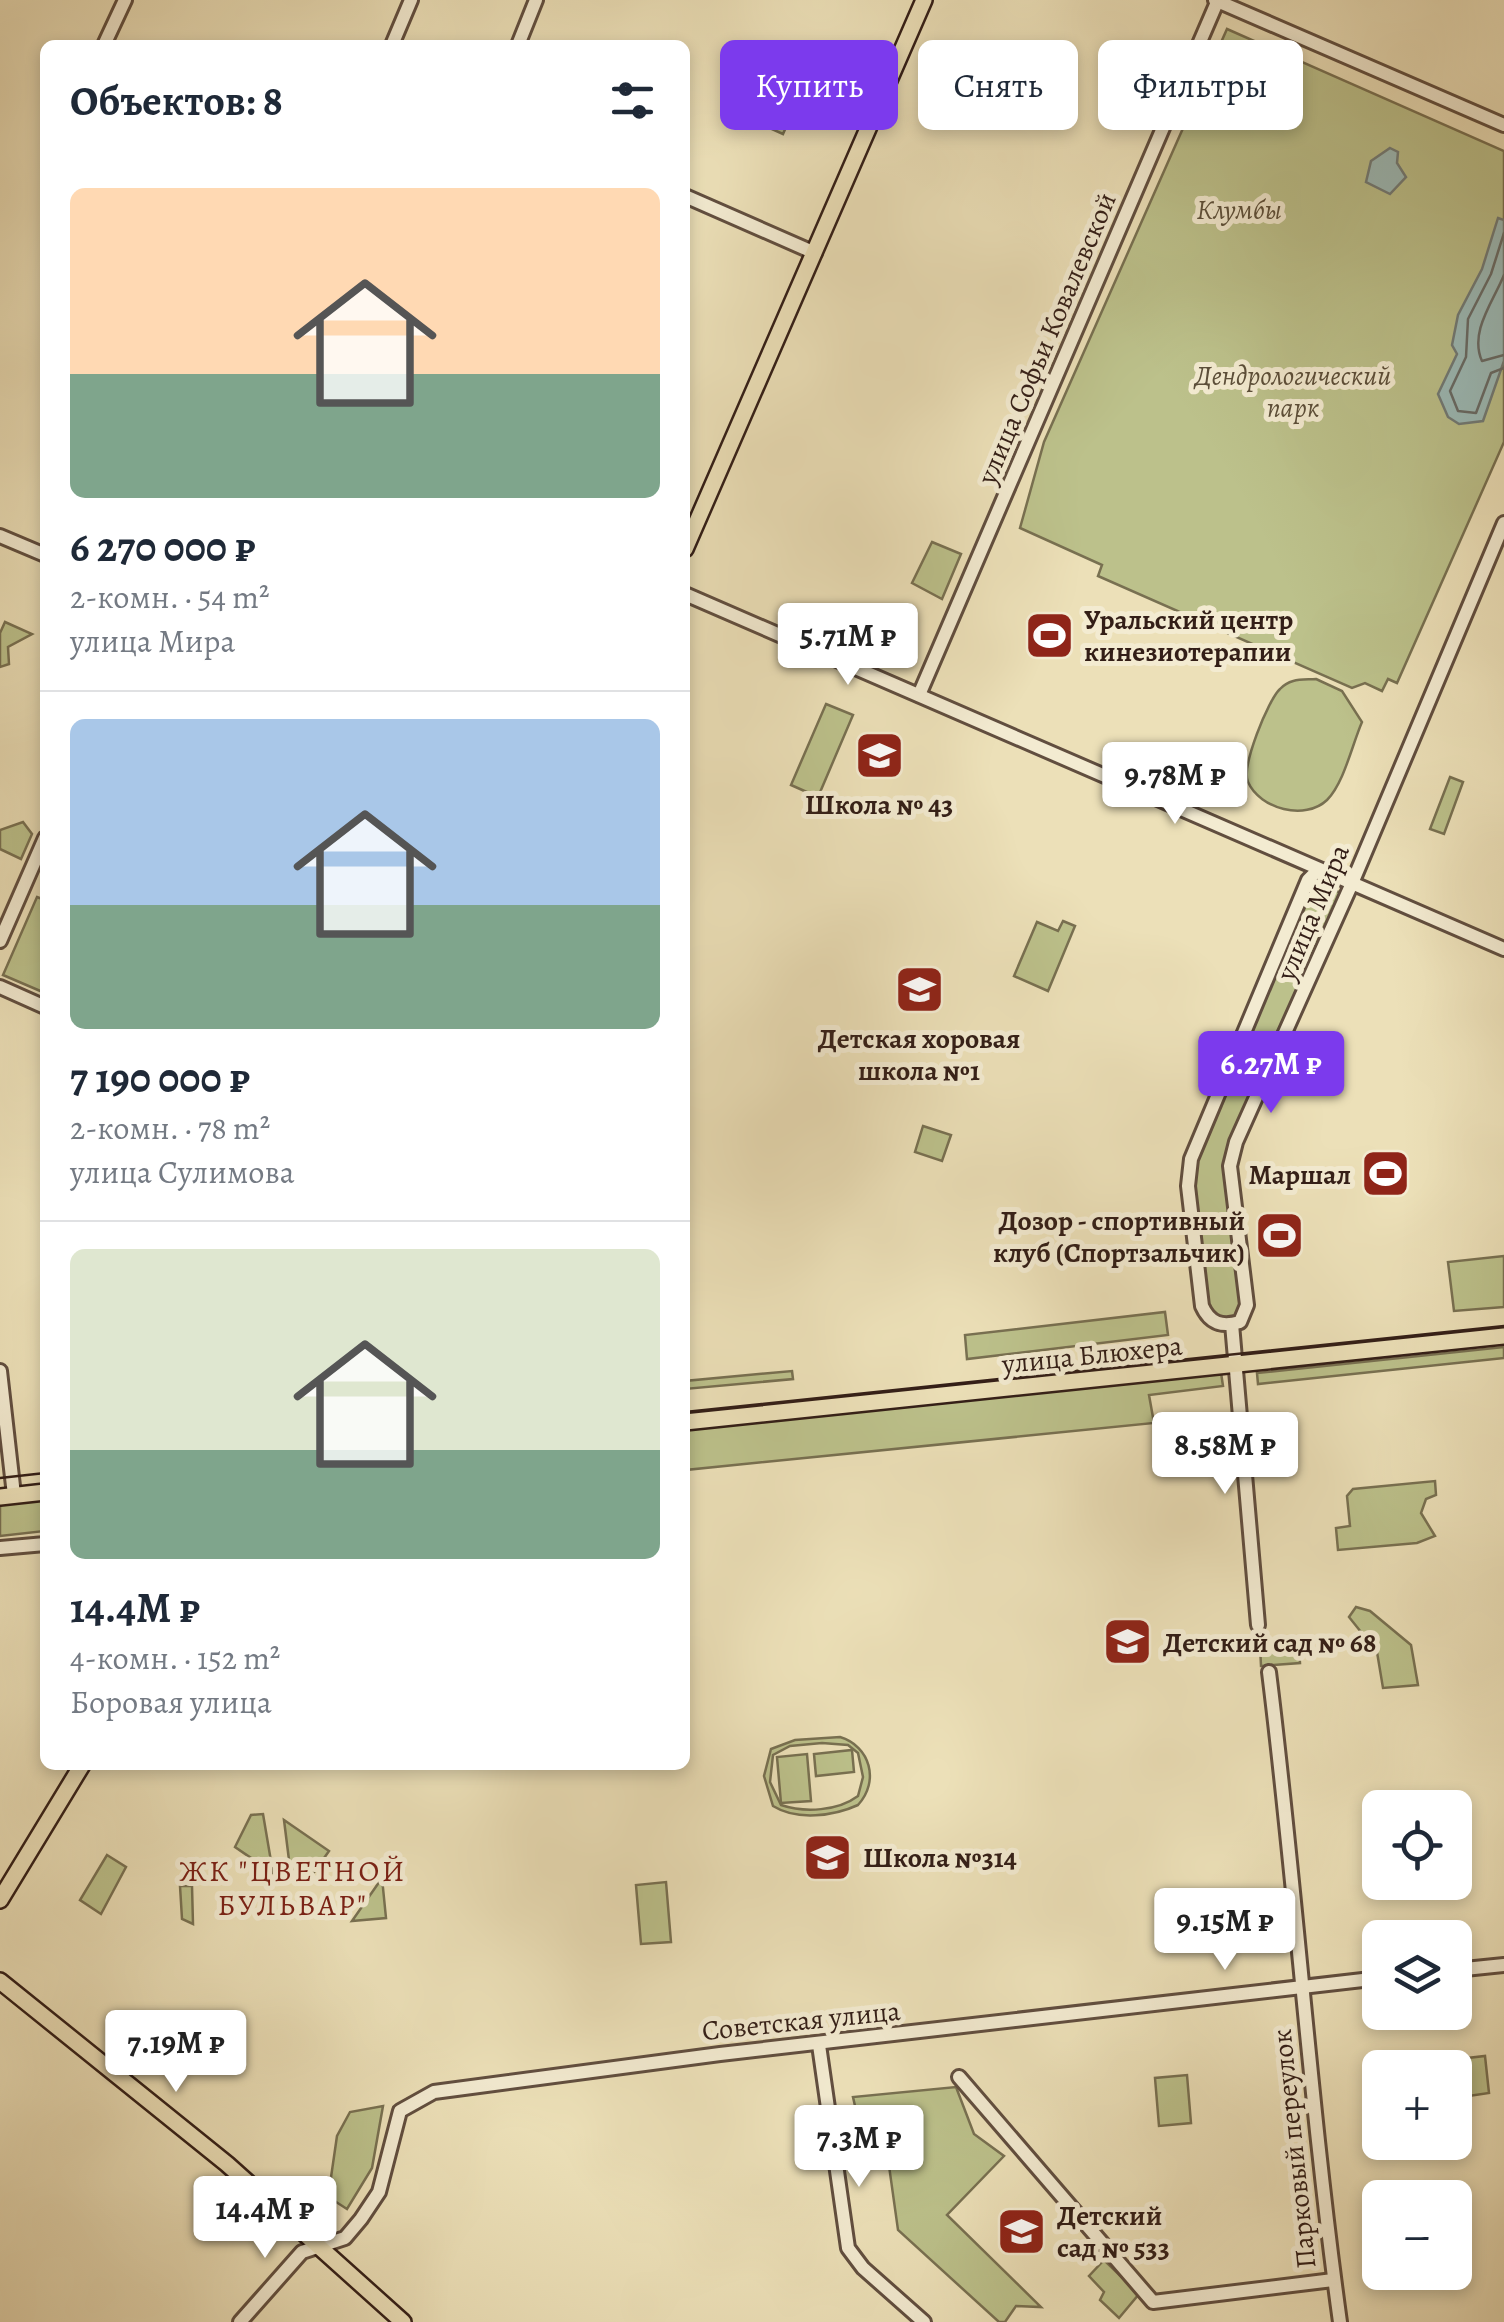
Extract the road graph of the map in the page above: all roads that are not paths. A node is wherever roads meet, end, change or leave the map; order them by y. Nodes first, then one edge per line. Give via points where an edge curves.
1 (125, 0) edge
2 (411, 0) edge
3 (536, 0) edge
4 (924, 0) edge
5 (1217, 0) edge
6 (106, 40) edge
7 (394, 40) edge
8 (520, 40) edge
9 (1504, 125) edge
10 (690, 198) edge
11 (814, 253) junction
12 (1504, 523) edge
13 (0, 536) edge
14 (690, 537) edge
15 (1500, 546) edge
16 (40, 554) edge
17 (690, 596) edge
18 (919, 695) junction
19 (40, 849) edge
20 (1334, 872) junction
21 (1353, 880) junction
22 (0, 941) edge
23 (1504, 949) edge
24 (0, 988) edge
25 (40, 1005) edge
26 (1232, 1324) junction
27 (1504, 1336) edge
28 (1235, 1364) junction
29 (0, 1371) edge
30 (690, 1421) edge
31 (40, 1493) edge
32 (7, 1496) edge
33 (40, 1544) edge
34 (0, 1548) edge
35 (1258, 1625) dead end
36 (1269, 1672) dead end
37 (79, 1770) edge
38 (0, 1900) edge
39 (1504, 1965) edge
40 (1472, 1968) edge
41 (1362, 1980) edge
42 (0, 1981) edge
43 (1301, 1986) junction
44 (819, 2045) junction
45 (959, 2077) dead end
46 (321, 2246) junction
47 (1332, 2280) junction
48 (240, 2322) edge
49 (404, 2322) edge
50 (924, 2322) edge
51 (1340, 2322) edge

1 - 6 street
2 - 7 street
3 - 8 street
4 - 11 main road
5 - 9 street
5 - 18 street, улица Софьи Ковалевской
10 - 11 street
11 - 14 main road
12 - 15 street, улица Мира
13 - 16 street
15 - 21 street, улица Мира
17 - 18 street
18 - 20 street
19 - 22 street
20 - 21 street
20 - 26 street, улица Мира via 1316,872 1308,880 1191,1159 1188,1186 1202,1306 1212,1321
21 - 23 street
21 - 26 street, улица Мира via 1231,1156 1247,1305 1240,1322
24 - 25 street
26 - 28 street, улица Мира
27 - 28 main road, улица Блюхера
28 - 30 main road, улица Блюхера
28 - 35 street
29 - 32 street
31 - 32 main road
33 - 34 street
36 - 43 street, Парковый переулок
37 - 38 main road
39 - 40 street
41 - 43 street, Советская улица
42 - 46 main road
43 - 44 street, Советская улица
43 - 47 street, Парковый переулок
44 - 46 street, Советская улица via 421,2097 397,2118 369,2210 345,2238
44 - 50 street via 848,2248
45 - 47 street via 1153,2302
46 - 48 street, Советская улица via 302,2252
46 - 49 main road
47 - 51 street, Парковый переулок

